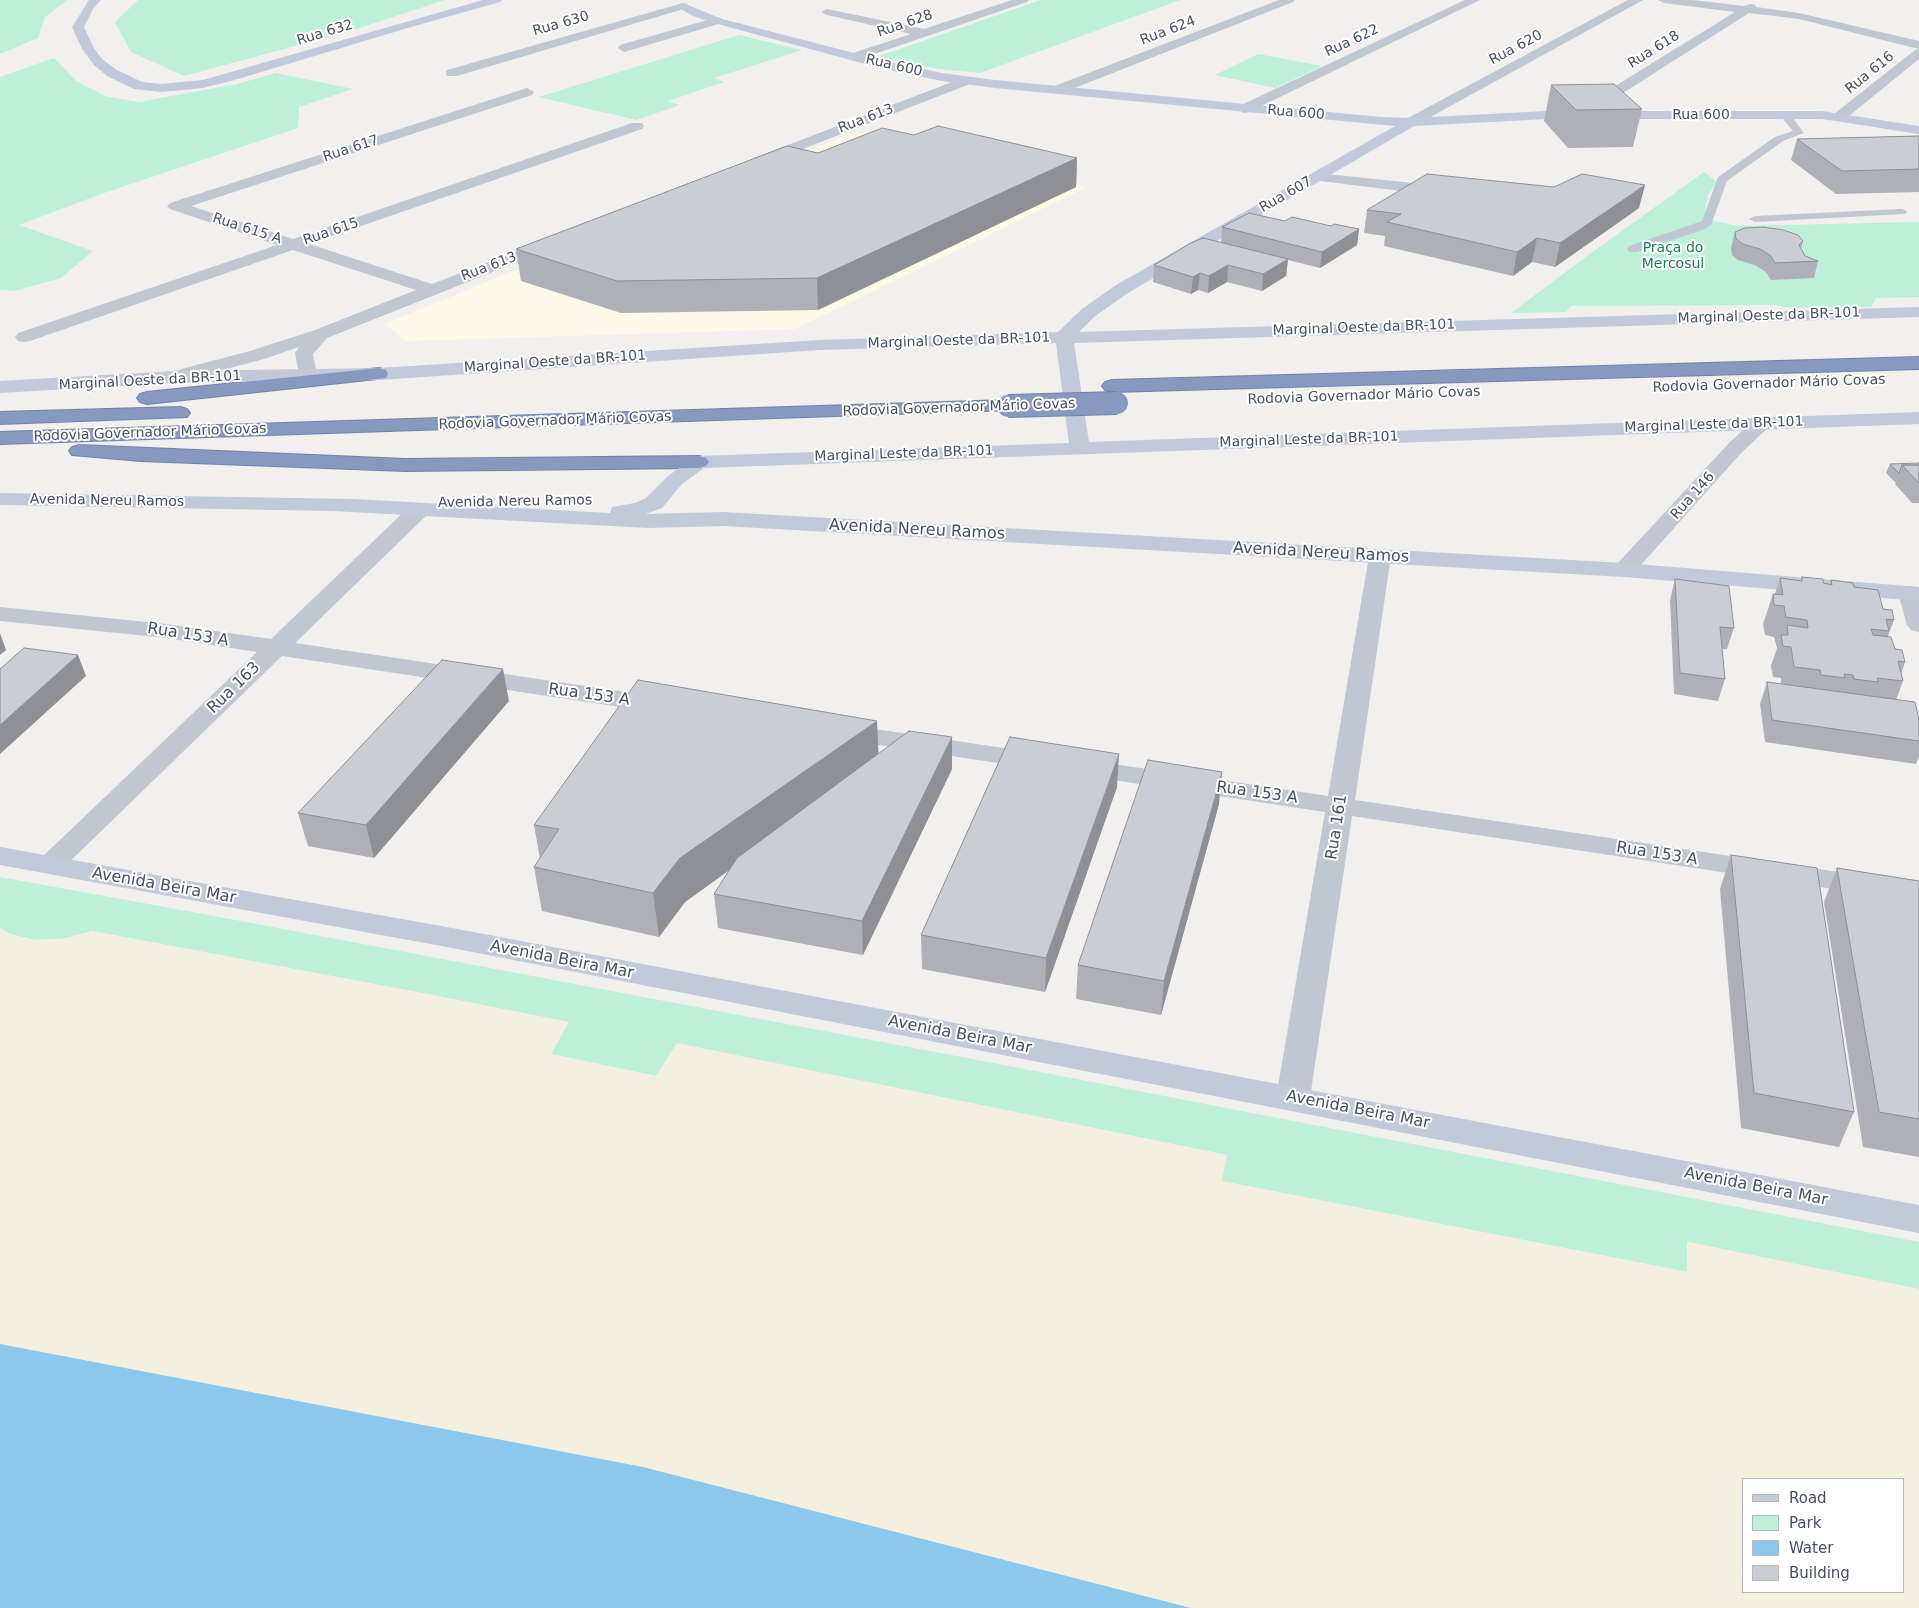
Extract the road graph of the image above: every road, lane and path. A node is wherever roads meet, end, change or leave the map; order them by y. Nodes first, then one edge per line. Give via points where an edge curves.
1 (95, 0) edge
2 (496, 0) edge
3 (1023, 0) edge
4 (1289, 0) edge
5 (1474, 0) edge
6 (1636, 0) edge
7 (1664, 0) edge
8 (1762, 0) edge
9 (700, 2) dead end
10 (683, 6) junction
11 (1746, 10) junction
12 (827, 12) dead end
13 (718, 21) junction
14 (924, 33) junction
15 (1919, 45) edge
16 (624, 48) dead end
17 (1919, 53) edge
18 (854, 57) junction
19 (452, 72) dead end
20 (965, 81) junction
21 (1057, 90) junction
22 (527, 92) dead end
23 (1244, 108) junction
24 (1784, 114) junction
25 (1578, 115) junction
26 (1840, 117) junction
27 (1410, 122) junction
28 (637, 126) dead end
29 (1919, 130) edge
30 (744, 167) edge
31 (1317, 177) junction
32 (1456, 192) edge
33 (175, 206) joint
34 (1901, 212) dead end
35 (1755, 219) dead end
36 (570, 236) edge
37 (293, 245) junction
38 (1633, 249) dead end
39 (432, 290) junction
40 (1919, 312) edge
41 (321, 334) junction
42 (24, 337) dead end
43 (1064, 337) junction
44 (1919, 363) edge
45 (379, 374) junction
46 (308, 375) junction
47 (173, 377) junction
48 (1919, 380) edge
49 (0, 387) edge
50 (1114, 395) junction
51 (1007, 398) junction
52 (478, 404) dead end
53 (199, 412) dead end
54 (0, 413) edge
55 (0, 418) edge
56 (1919, 418) edge
57 (1762, 423) junction
58 (0, 438) edge
59 (0, 446) edge
60 (1080, 448) junction
61 (699, 462) junction
62 (0, 499) edge
63 (654, 503) junction
64 (334, 505) junction
65 (418, 511) junction
66 (579, 518) junction
67 (723, 519) junction
68 (1380, 556) junction
69 (1624, 570) junction
70 (1915, 594) edge
71 (0, 614) edge
72 (1919, 625) edge
73 (275, 648) junction
74 (680, 708) edge
75 (818, 728) edge
76 (1341, 806) junction
77 (0, 856) edge
78 (50, 865) junction
79 (1919, 893) edge
80 (1293, 1098) junction
81 (1919, 1219) edge

1 - 2 main road, Rua 632 via 78,27 88,49 112,73 140,86 161,88 203,84
3 - 14 street, Rua 628
4 - 21 street, Rua 624
5 - 23 street, Rua 622
6 - 27 street, Rua 620
7 - 11 street
8 - 11 street, Rua 618
9 - 10 main road, Rua 630
10 - 13 main road, Rua 600
10 - 19 street, Rua 630
11 - 15 street via 1799,16
11 - 25 street, Rua 618
12 - 14 street
13 - 16 street
13 - 18 main road, Rua 600
14 - 18 street, Rua 628
17 - 26 street, Rua 616
18 - 20 main road, Rua 600
20 - 21 main road, Rua 600
20 - 30 street, Rua 613
21 - 23 main road, Rua 600
22 - 33 street, Rua 617
23 - 27 main road, Rua 600
24 - 25 main road, Rua 600
24 - 26 main road, Rua 600
24 - 38 lane via 1800,132 1779,139 1722,179 1707,223
25 - 27 main road, Rua 600
26 - 29 main road, Rua 600
27 - 31 main road, Rua 607
28 - 37 street, Rua 615
31 - 32 street
31 - 43 main road, Rua 607 via 1104,301
33 - 37 street, Rua 615 A
34 - 35 lane
36 - 39 street, Rua 613
37 - 39 street, Rua 615 A
37 - 42 street, Rua 615
39 - 41 street, Rua 613
40 - 43 main road, Marginal Oeste da BR-101
41 - 46 street, Rua 613 via 304,353
41 - 47 street, Rua 613
43 - 45 main road, Marginal Oeste da BR-101 via 820,344
43 - 60 main road
44 - 50 highway, Rodovia Governador Mário Covas
45 - 46 main road, Marginal Oeste da BR-101
45 - 54 highway
46 - 47 main road, Marginal Oeste da BR-101
47 - 49 main road, Marginal Oeste da BR-101
48 - 50 highway, Rodovia Governador Mário Covas
50 - 51 highway, Rodovia Governador Mário Covas, bridge
51 - 52 highway, Rodovia Governador Mário Covas
51 - 58 highway, Rodovia Governador Mário Covas
53 - 55 highway, Rodovia Governador Mário Covas
56 - 57 main road, Marginal Leste da BR-101
57 - 60 main road, Marginal Leste da BR-101
57 - 69 street, Rua 146 via 1736,447
59 - 61 highway via 142,455 396,464
60 - 61 main road, Marginal Leste da BR-101
61 - 63 main road via 675,480
62 - 64 main road, Avenida Nereu Ramos
63 - 64 main road, Avenida Nereu Ramos
63 - 66 main road via 640,509
63 - 67 main road, Avenida Nereu Ramos
64 - 65 main road, Avenida Nereu Ramos
65 - 66 main road, Avenida Nereu Ramos
65 - 73 street, Rua 163
66 - 67 main road, Avenida Nereu Ramos via 648,521
67 - 68 main road, Avenida Nereu Ramos
68 - 69 main road, Avenida Nereu Ramos
68 - 76 street, Rua 161
69 - 70 main road, Avenida Nereu Ramos
70 - 72 street
71 - 73 street, Rua 153 A via 126,626
73 - 74 street, Rua 153 A
73 - 78 street, Rua 163
75 - 76 street, Rua 153 A
76 - 79 street, Rua 153 A
76 - 80 street, Rua 161
77 - 78 main road, Avenida Beira Mar
78 - 80 main road, Avenida Beira Mar
80 - 81 main road, Avenida Beira Mar

